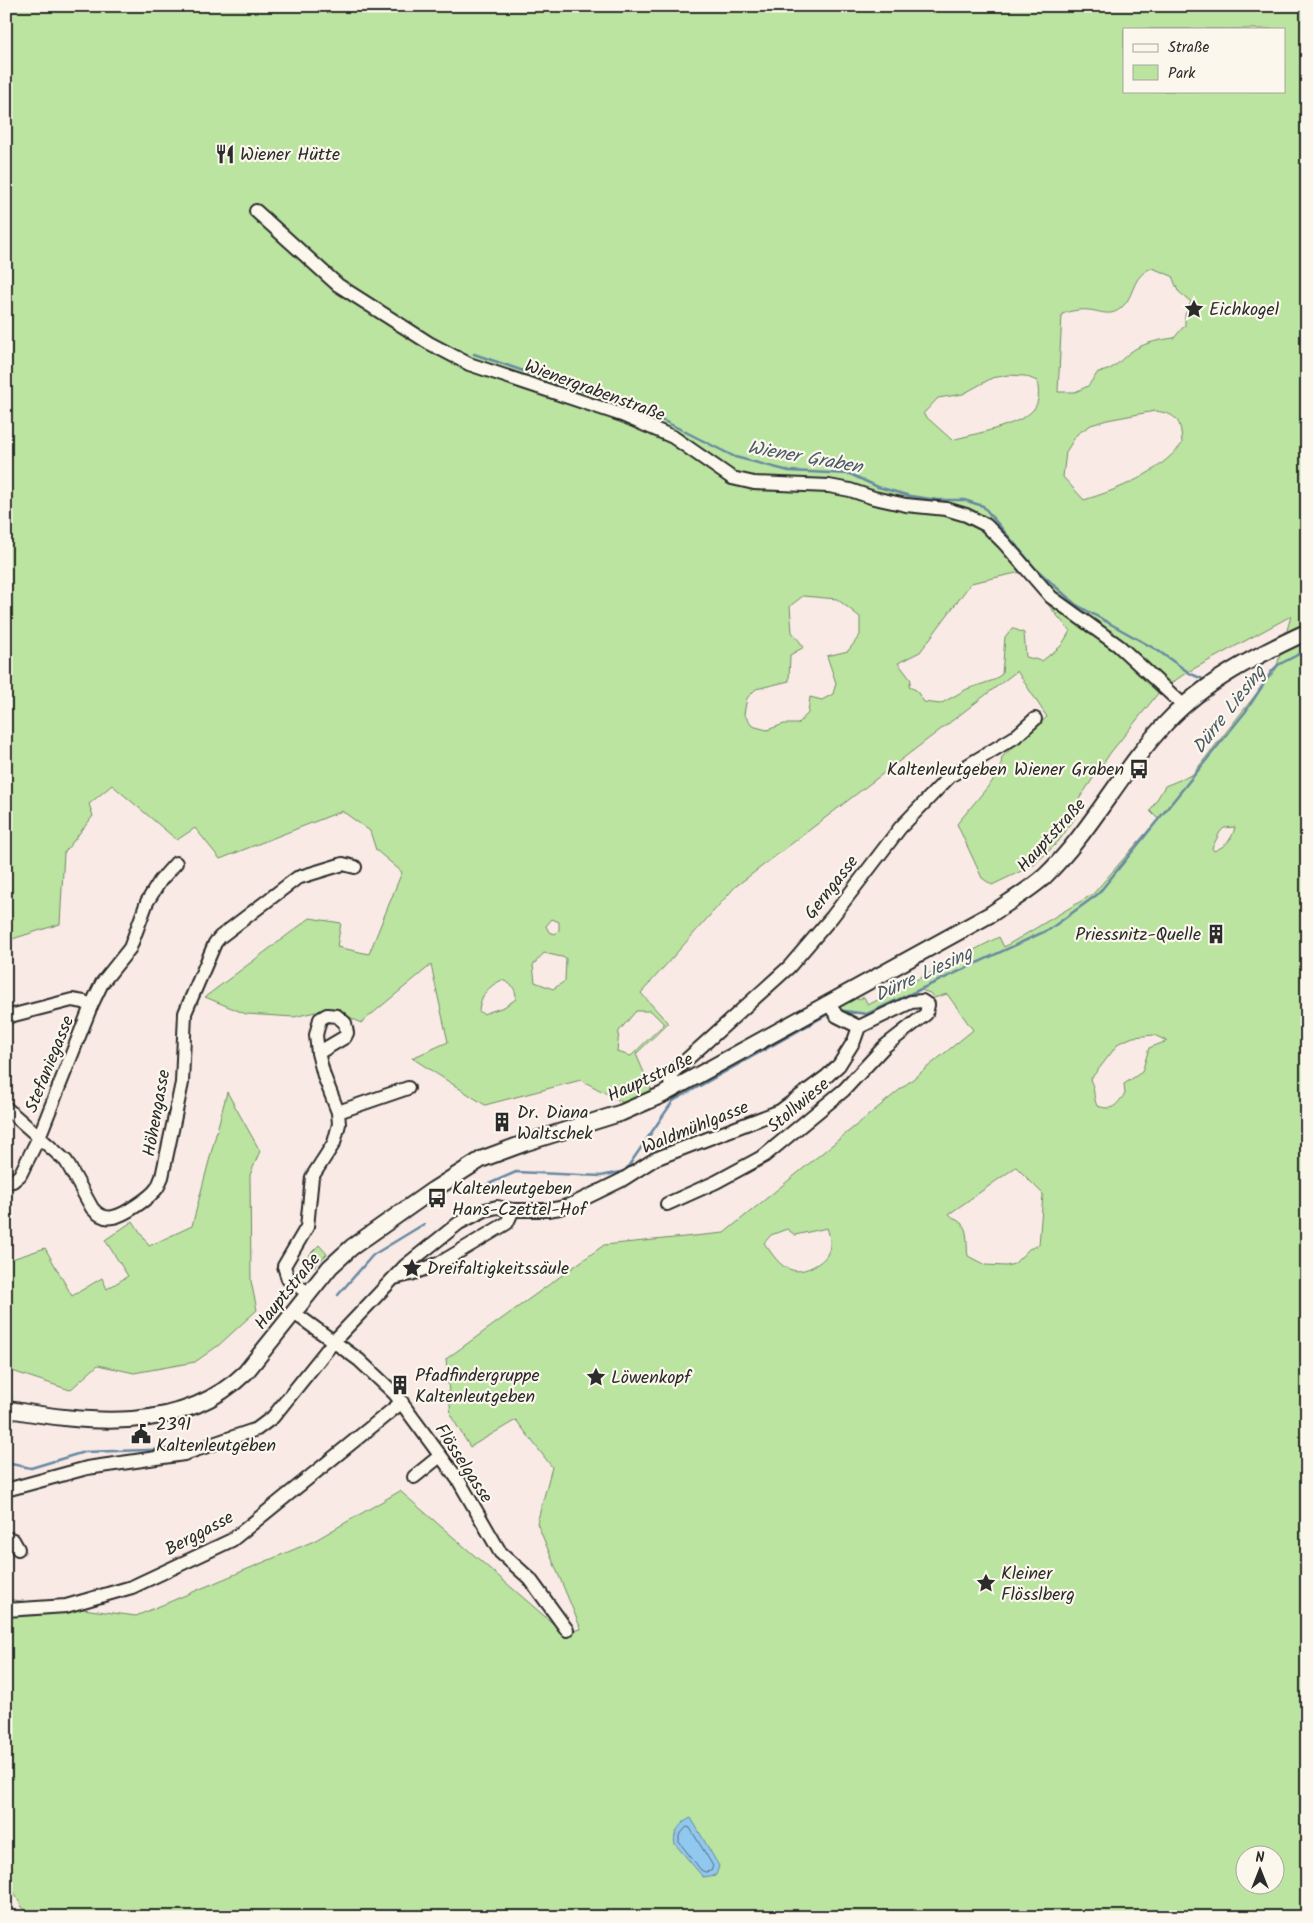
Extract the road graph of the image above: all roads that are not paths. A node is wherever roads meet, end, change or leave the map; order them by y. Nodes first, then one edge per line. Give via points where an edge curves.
1 (256, 211) dead end
2 (1307, 632) edge
3 (1184, 706) junction
4 (1035, 719) dead end
5 (176, 863) dead end
6 (354, 867) dead end
7 (91, 1006) junction
8 (832, 1009) junction
9 (6, 1017) edge
10 (859, 1027) junction
11 (318, 1053) dead end
12 (408, 1088) dead end
13 (674, 1090) junction
14 (6, 1108) edge
15 (338, 1112) junction
16 (39, 1137) junction
17 (6, 1182) edge
18 (668, 1204) dead end
19 (513, 1210) junction
20 (394, 1278) junction
21 (308, 1293) junction
22 (293, 1312) junction
23 (334, 1341) junction
24 (402, 1402) junction
25 (6, 1409) edge
26 (440, 1456) junction
27 (414, 1477) dead end
28 (6, 1490) edge
29 (6, 1538) edge
30 (18, 1549) dead end
31 (6, 1610) edge
32 (567, 1630) dead end

1 - 3 street, Wienergrabenstraße via 338,285 429,343 469,364 622,415 673,437 732,478 754,483 829,486 906,505 946,509 986,525 1051,597 1118,646
2 - 3 main road, Hauptstraße via 1254,658
3 - 8 main road, Hauptstraße via 1154,736 1079,838 1044,877 991,914
4 - 13 street, Gerngasse via 1015,737 950,776 900,828 789,967 673,1072 670,1082
5 - 7 street, Stefaniegasse via 147,902 130,948 102,983
6 - 16 street, Höhengasse via 343,864 297,878 220,937 212,947 185,1013 182,1083 162,1177 153,1192 119,1216 100,1216 92,1208 66,1161
7 - 9 street, Stefaniegasse via 72,1000
7 - 16 street, Stefaniegasse
8 - 10 street
8 - 13 main road, Hauptstraße
10 - 18 street, Stollwiese via 910,1002 922,1001 928,1005 926,1014 885,1046 844,1090 764,1156
10 - 19 street, Waldmühlgasse via 839,1065 780,1111 655,1159 575,1203 548,1210
11 - 15 street
12 - 15 street
13 - 21 main road, Hauptstraße via 621,1114 482,1159 352,1247
14 - 16 street, Höhengasse
15 - 21 street via 339,1124 334,1143 312,1177 309,1221 284,1266 288,1279
16 - 17 street, Stefaniegasse via 20,1175
19 - 20 street via 507,1223 440,1263
19 - 20 street, Waldmühlgasse via 497,1207 459,1223
20 - 23 street, Waldmühlgasse
21 - 22 main road, Hauptstraße
22 - 23 street, Flösselgasse
22 - 25 main road, Hauptstraße via 234,1383 186,1408 154,1417 101,1421
23 - 24 street, Flösselgasse via 370,1369
23 - 28 street, Waldmühlgasse via 273,1416 257,1429 184,1454 87,1468
24 - 26 street, Flösselgasse
24 - 31 street, Berggasse via 232,1540 132,1587 66,1606
26 - 27 street
26 - 32 street, Flösselgasse via 460,1481 500,1552 530,1579
29 - 30 street via 13,1540

